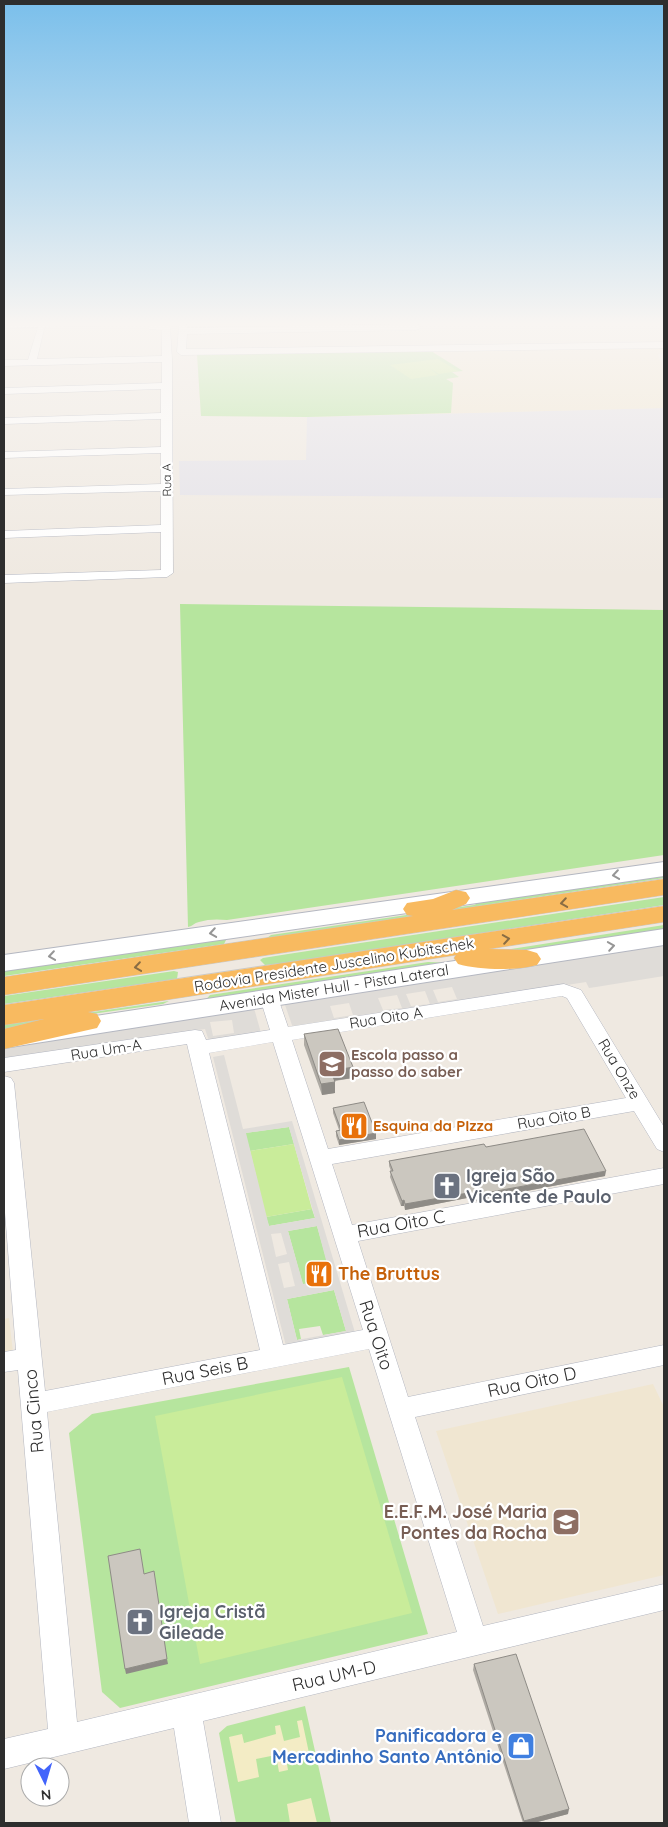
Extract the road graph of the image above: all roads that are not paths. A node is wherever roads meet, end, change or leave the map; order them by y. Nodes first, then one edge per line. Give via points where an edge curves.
1 (167, 407) edge
2 (167, 416) junction
3 (4, 421) edge
4 (167, 450) junction
5 (4, 455) edge
6 (168, 487) junction
7 (4, 492) edge
8 (167, 528) junction
9 (4, 534) edge
10 (4, 579) edge
11 (664, 869) edge
12 (664, 887) edge
13 (456, 898) junction
14 (664, 914) edge
15 (664, 937) edge
16 (389, 957) junction
17 (526, 958) junction
18 (4, 963) edge
19 (246, 965) junction
20 (190, 973) junction
21 (4, 986) edge
22 (574, 994) joint
23 (269, 998) junction
24 (280, 1035) junction
25 (4, 1040) edge
26 (198, 1048) junction
27 (4, 1083) edge
28 (640, 1103) junction
29 (664, 1144) edge
30 (320, 1158) junction
31 (664, 1176) edge
32 (10, 1219) edge
33 (344, 1235) junction
34 (377, 1338) junction
35 (664, 1355) edge
36 (29, 1358) junction
37 (274, 1358) junction
38 (4, 1362) edge
39 (33, 1404) junction
40 (400, 1409) junction
41 (664, 1597) edge
42 (474, 1642) junction
43 (186, 1710) junction
44 (64, 1740) junction
45 (4, 1754) edge
46 (205, 1823) edge

1 - 2 street, Rua A
2 - 3 street
2 - 4 street, Rua A
4 - 5 street
4 - 6 street, Rua A
6 - 7 street
6 - 8 street, Rua A
8 - 9 street
8 - 10 street, Rua A via 168,574
11 -> 13 main road
12 -> 19 highway, Rodovia Presidente Juscelino Kubitschek
13 -> 18 main road
13 - 19 highway via 439,906 264,931 246,939
16 -> 14 highway, Rodovia Presidente Juscelino Kubitschek
17 -> 15 main road, Avenida Mister Hull - Pista Lateral
16 - 17 highway
16 - 19 highway, Rodovia Presidente Juscelino Kubitschek
17 - 23 main road, Avenida Mister Hull - Pista Lateral
19 - 20 highway, Rodovia Presidente Juscelino Kubitschek
20 -> 21 highway, Rodovia Presidente Juscelino Kubitschek
20 - 25 highway via 188,1000 178,1005 50,1027
22 - 24 street, Rua Oito A via 564,990
22 - 28 street, Rua Onze
23 - 24 street, Rua Oito
23 - 25 main road, Avenida Mister Hull - Pista Lateral
24 - 26 street, Rua Oito A
24 - 30 street, Rua Oito
25 - 26 street, Rua Um-A via 195,1036
26 - 37 street
27 - 32 street, Rua Cinco
28 - 29 street, Rua Onze
28 - 30 street, Rua Oito B
30 - 33 street, Rua Oito
31 - 33 street, Rua Oito C
32 - 36 street, Rua Cinco
33 - 34 street, Rua Oito
34 - 37 street, Rua Seis B
34 - 40 street, Rua Oito
35 - 40 street, Rua Oito D
36 - 38 street
36 - 39 street, Rua Cinco
37 - 39 street, Rua Seis B
39 - 44 street, Rua Cinco
40 - 42 street, Rua Oito
41 - 42 street, Rua UM-D
42 - 43 street, Rua UM-D
43 - 44 street, Rua UM-D
43 - 46 street
44 - 45 street, Rua UM-D

